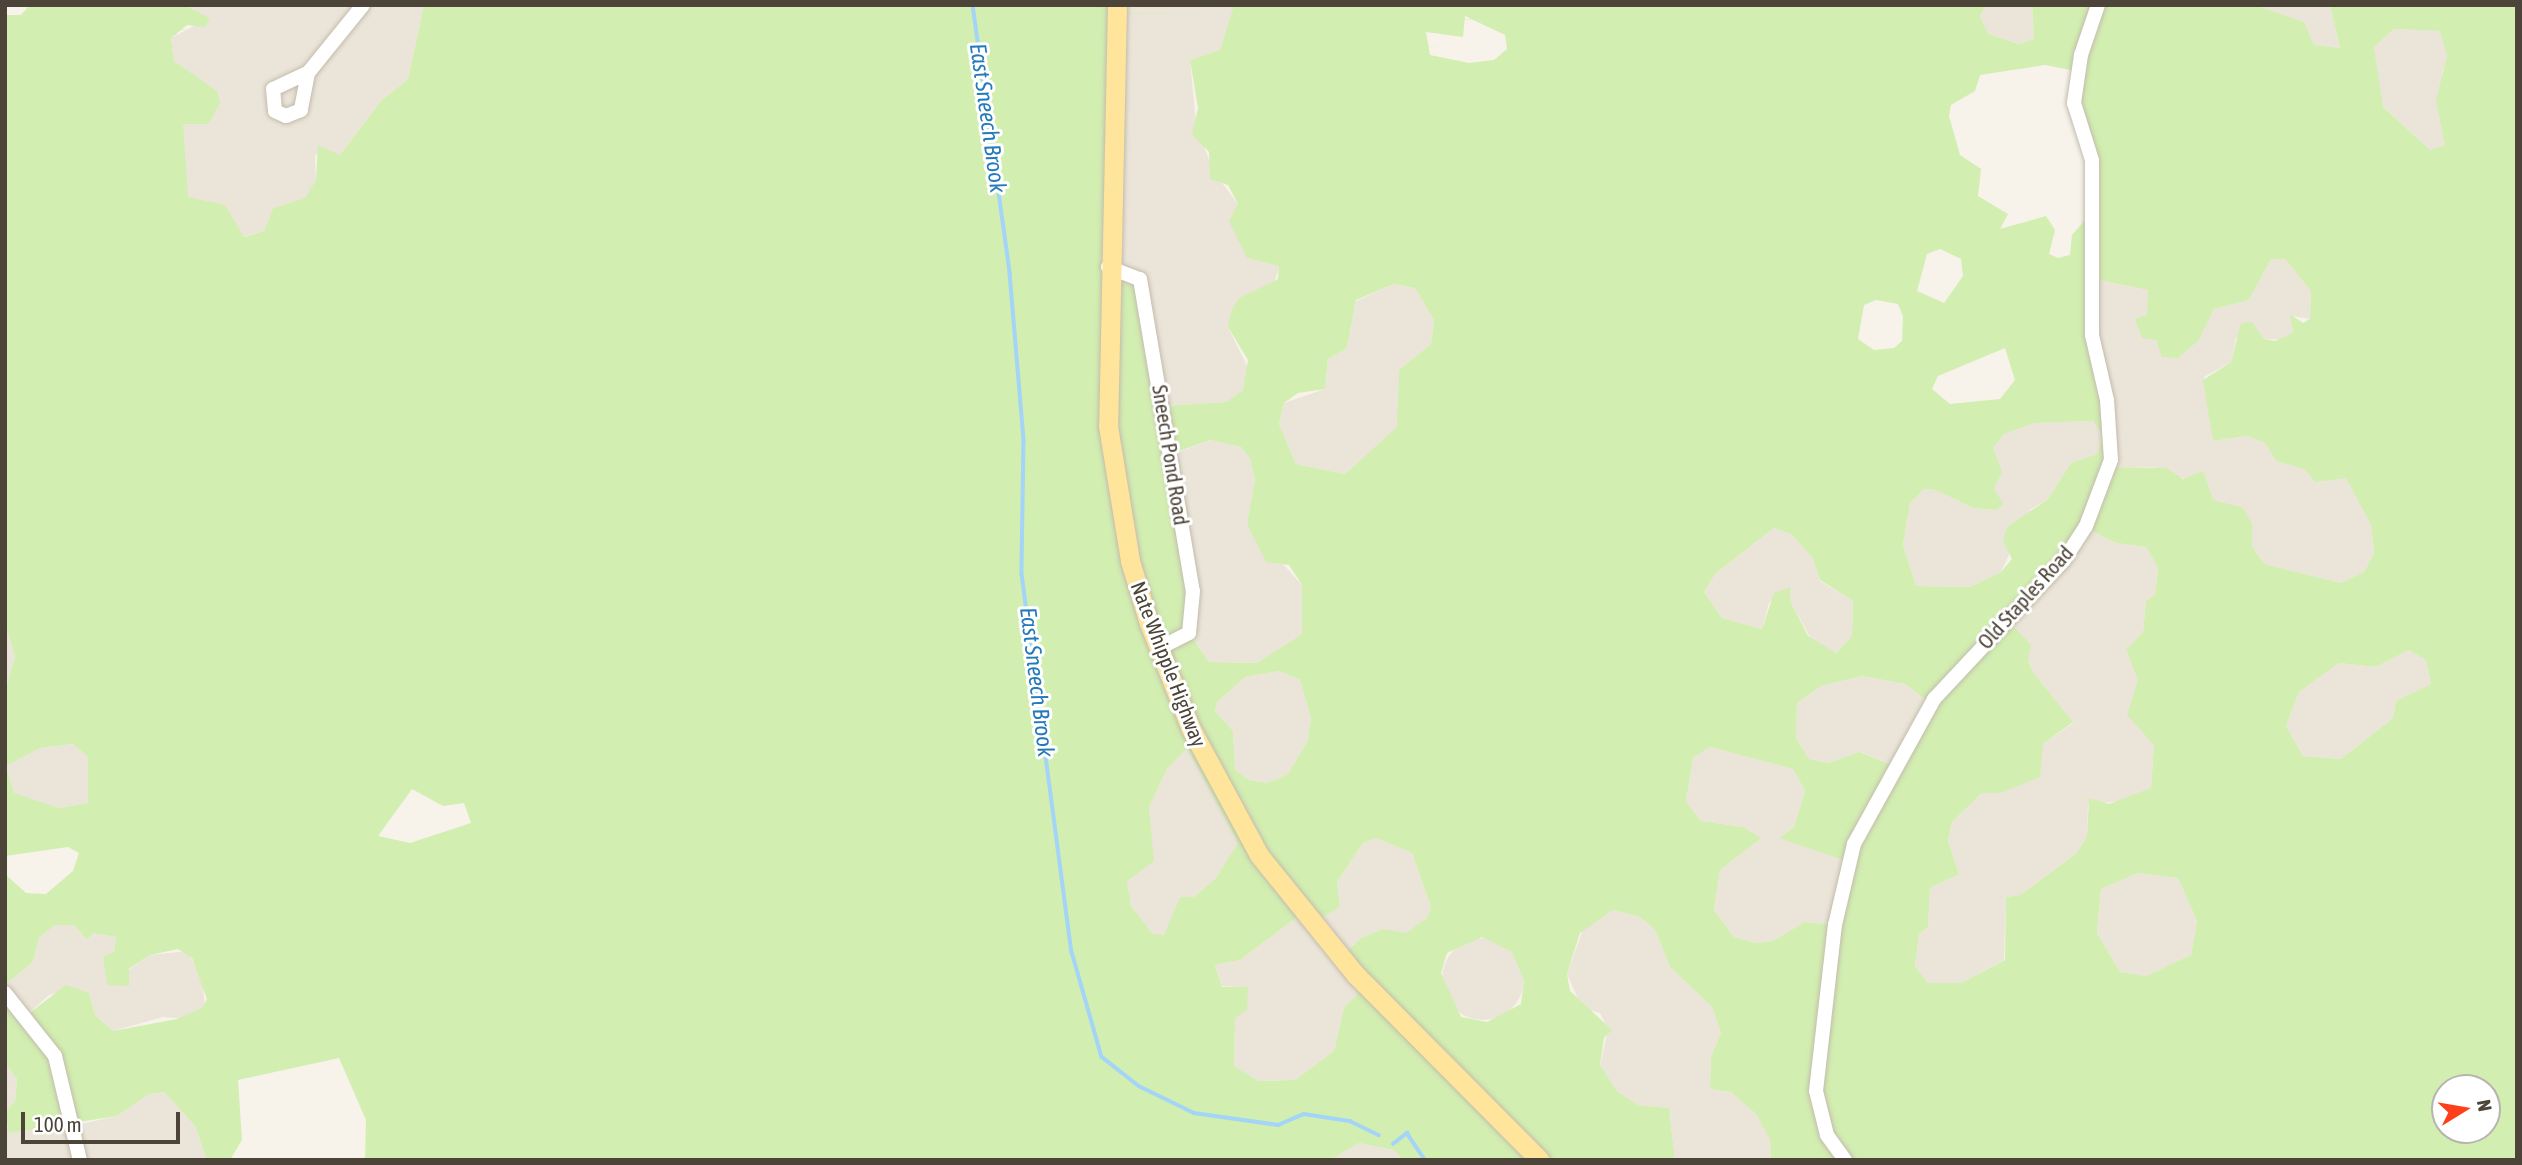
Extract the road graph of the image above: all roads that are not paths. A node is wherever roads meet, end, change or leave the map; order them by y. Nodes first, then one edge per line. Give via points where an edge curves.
1 (363, 5) edge
2 (1116, 5) edge
3 (2098, 5) edge
4 (309, 73) dead end
5 (1108, 267) junction
6 (1158, 648) junction
7 (5, 993) edge
8 (80, 1160) edge
9 (1540, 1160) edge
10 (1845, 1160) edge

1 - 4 street
2 - 5 main road, Nate Whipple Highway
3 - 10 street, Old Staples Road via 2081,55 2074,103 2092,160 2092,335 2107,400 2111,460 2086,526 2064,560 1934,699 1854,844 1835,925 1816,1091 1827,1135
5 - 6 main road, Nate Whipple Highway via 1108,426 1130,561
5 - 6 street, Sneech Pond Road via 1140,279 1193,592 1189,633
6 - 9 main road, Nate Whipple Highway via 1226,797 1303,915
7 - 8 street via 55,1056

